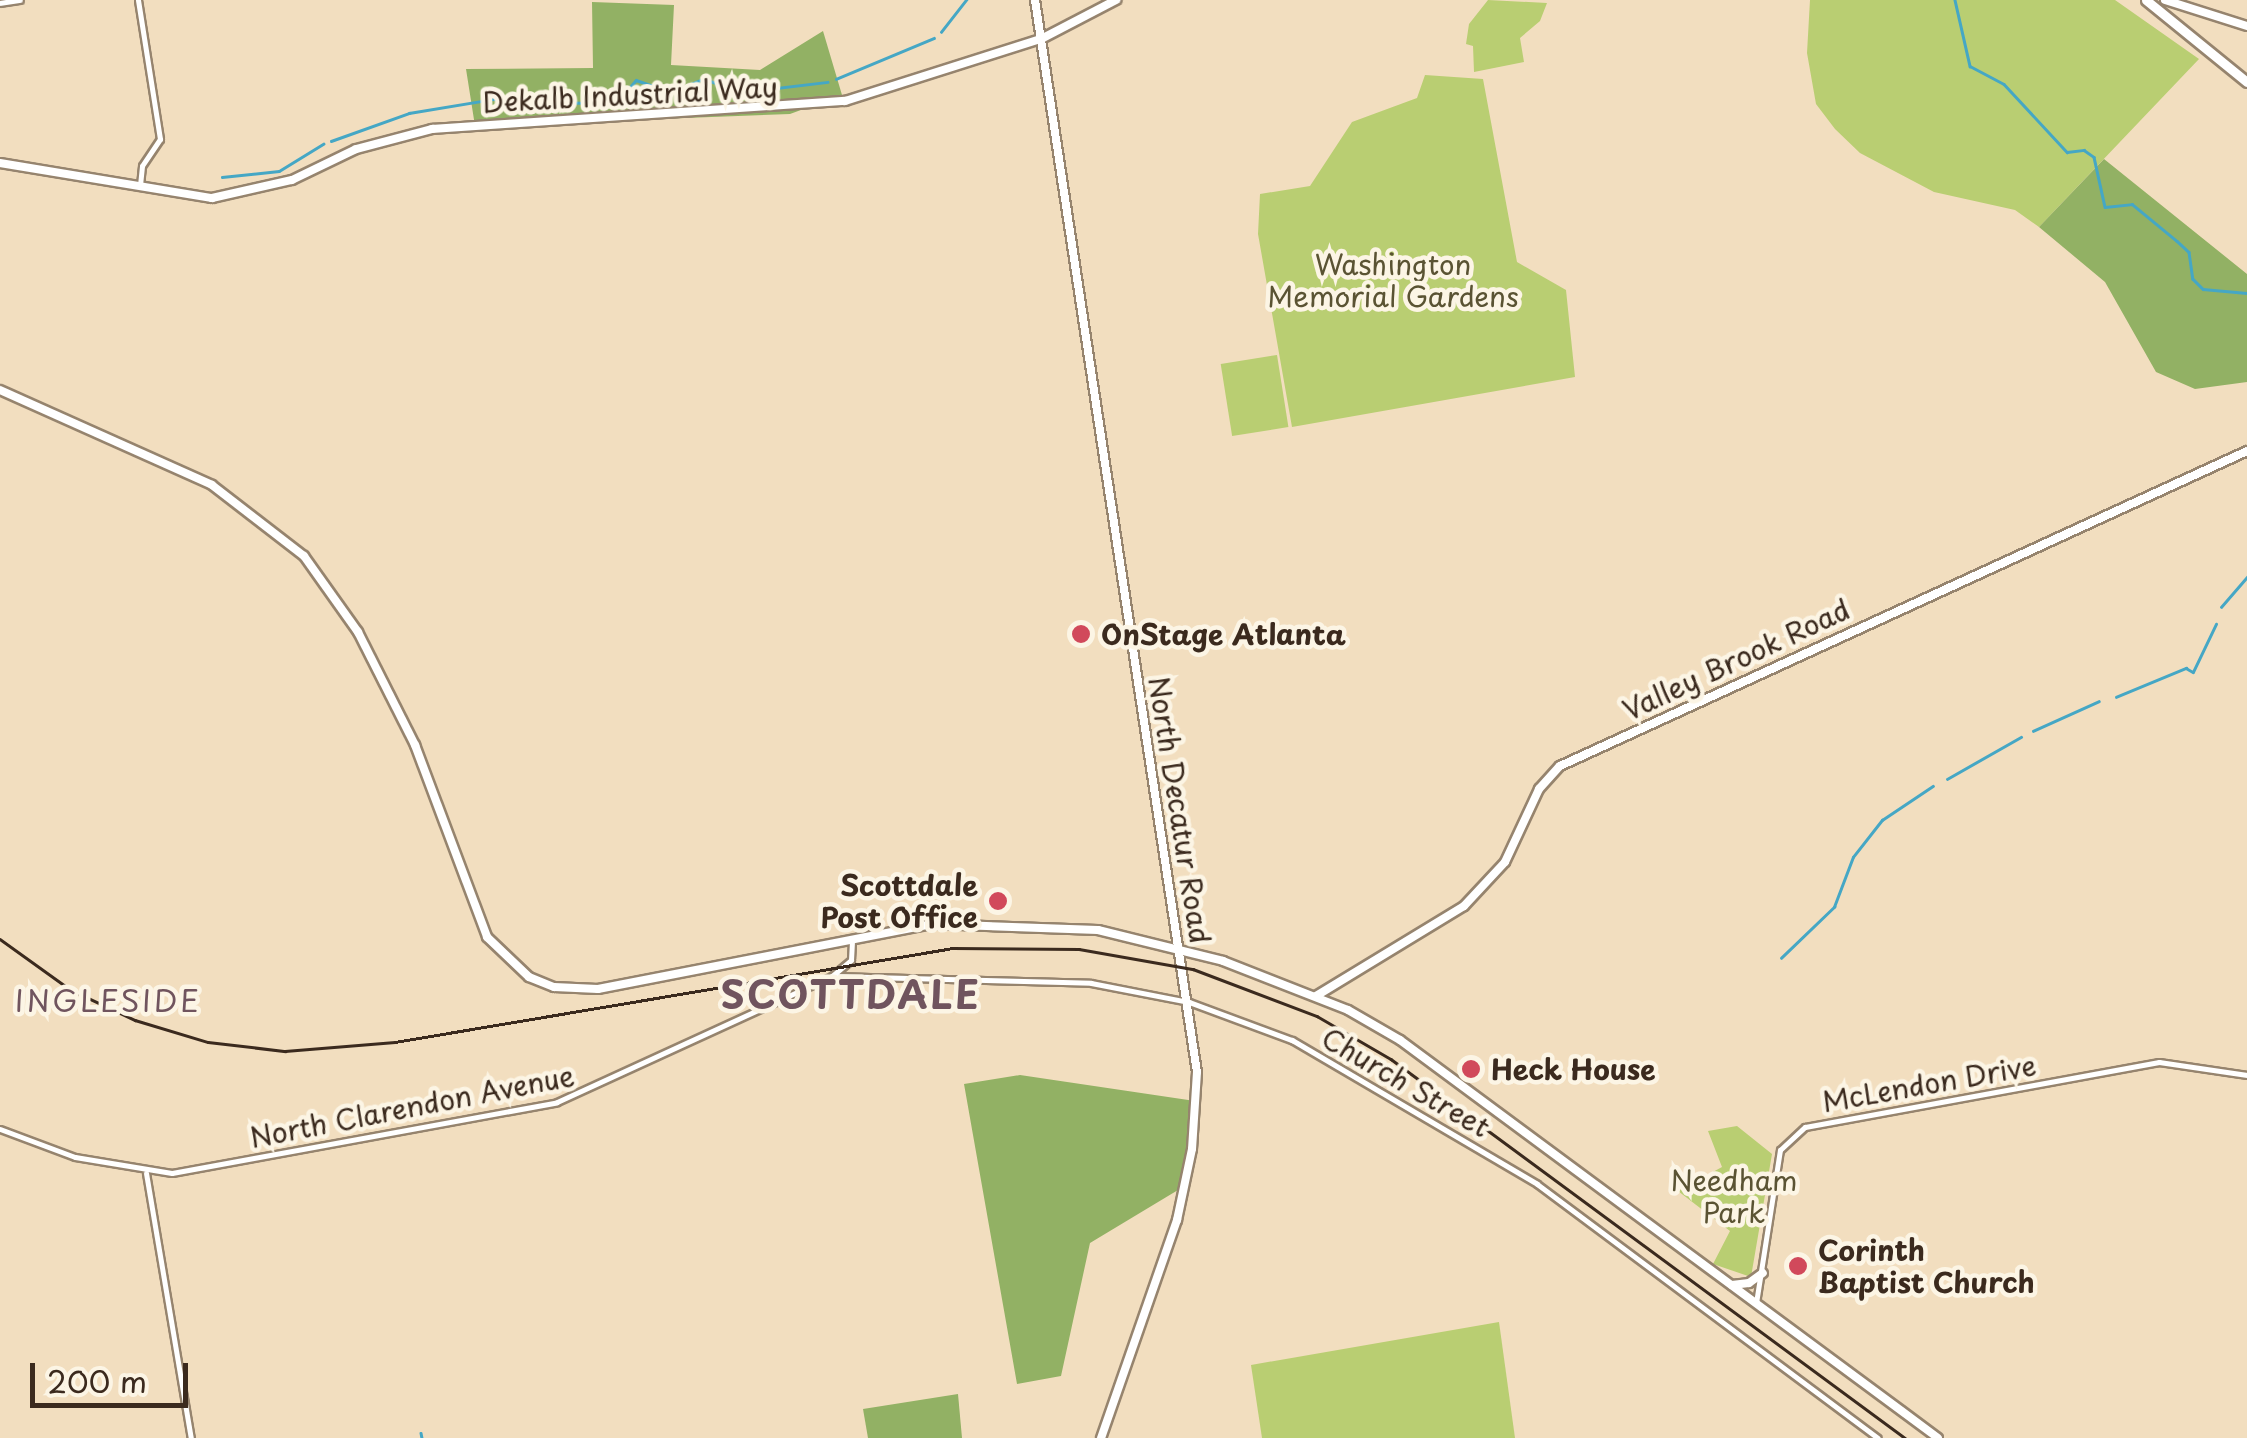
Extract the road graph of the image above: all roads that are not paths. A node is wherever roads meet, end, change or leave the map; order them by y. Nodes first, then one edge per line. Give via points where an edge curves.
1 (20, 0) edge
2 (138, 0) edge
3 (1035, 0) edge
4 (1116, 0) edge
5 (2146, 0) edge
6 (2165, 0) edge
7 (2178, 0) edge
8 (0, 3) edge
9 (2198, 12) junction
10 (2247, 26) edge
11 (1041, 39) junction
12 (2247, 82) edge
13 (0, 163) edge
14 (140, 190) junction
15 (0, 390) edge
16 (2247, 451) edge
17 (852, 943) junction
18 (1180, 948) junction
19 (832, 976) junction
20 (1316, 996) junction
21 (1189, 1002) junction
22 (2247, 1076) edge
23 (0, 1130) edge
24 (146, 1172) junction
25 (1764, 1273) junction
26 (1732, 1284) junction
27 (1756, 1303) junction
28 (190, 1438) edge
29 (1101, 1438) edge
30 (1878, 1438) edge
31 (1938, 1438) edge

1 - 8 street
2 - 14 street via 160,139 142,166
3 - 11 main road, North Decatur Road
4 - 11 main road, Dekalb Industrial Way
5 - 12 highway
6 - 9 main road
7 - 9 main road
9 - 10 main road
11 - 14 main road, Dekalb Industrial Way via 844,101 455,126 356,149 252,192 186,198
11 - 18 main road, North Decatur Road
13 - 14 main road, Dekalb Industrial Way
15 - 17 main road via 212,485 304,556 358,632 414,745 482,929 521,972 554,987 598,990
16 - 20 main road, Valley Brook Road via 1560,766 1532,802 1504,862 1464,906
17 - 18 main road via 915,926 987,924 1098,930
17 - 19 street via 851,960
18 - 20 main road
18 - 21 main road, North Decatur Road
19 - 21 street, Church Street via 1054,980
19 - 24 street, North Clarendon Avenue via 576,1098 311,1150
20 - 26 main road via 1414,1050
21 - 29 main road, North Decatur Road via 1197,1072 1190,1166
21 - 30 street, Church Street via 1311,1048 1517,1170
22 - 25 street, McLendon Drive via 2176,1062 2138,1065 1805,1127 1780,1150
23 - 24 street, North Clarendon Avenue via 46,1150
24 - 28 street
25 - 26 main road via 1750,1284
25 - 27 street, McLendon Drive
26 - 27 main road
27 - 31 main road

